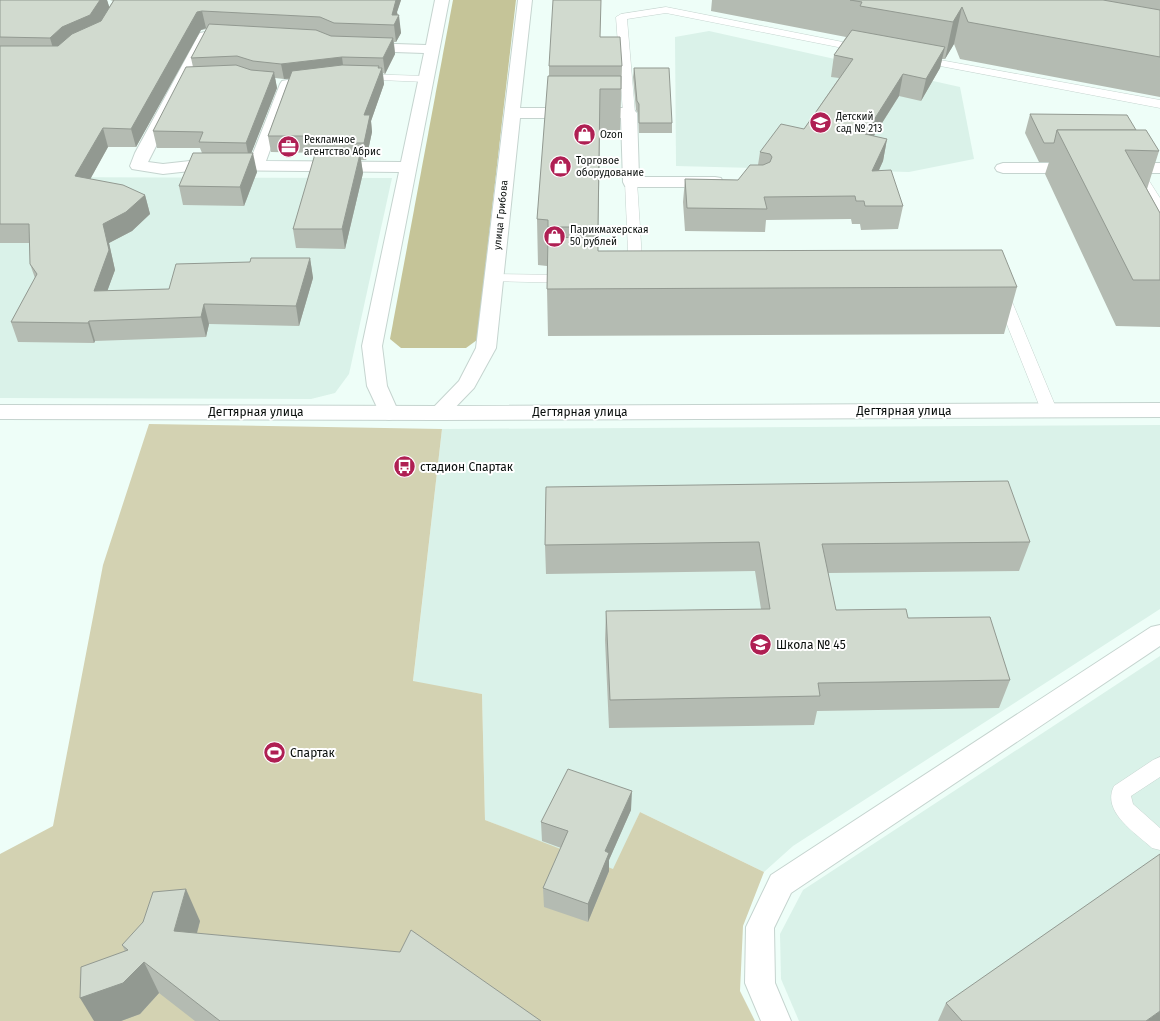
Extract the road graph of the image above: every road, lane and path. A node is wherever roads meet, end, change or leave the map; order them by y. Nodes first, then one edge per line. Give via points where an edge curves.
1 (442, 0) edge
2 (525, 0) edge
3 (214, 34) edge
4 (355, 47) edge
5 (431, 49) junction
6 (872, 51) edge
7 (904, 56) edge
8 (351, 77) edge
9 (426, 79) junction
10 (287, 83) edge
11 (1160, 104) edge
12 (512, 113) junction
13 (630, 113) junction
14 (256, 165) junction
15 (408, 167) junction
16 (1003, 168) dead end
17 (1089, 168) edge
18 (1112, 168) edge
19 (1135, 168) junction
20 (1160, 168) edge
21 (631, 182) junction
22 (730, 182) edge
23 (1160, 209) edge
24 (494, 278) junction
25 (582, 279) edge
26 (621, 279) edge
27 (996, 279) edge
28 (1049, 410) junction
29 (1160, 410) edge
30 (0, 412) edge
31 (390, 413) junction
32 (438, 413) junction
33 (1160, 634) edge
34 (1160, 766) edge
35 (1160, 841) edge
36 (776, 1021) edge

1 - 5 street
2 - 12 street, улица Грибова
3 - 14 street via 143,153 138,166 163,169 198,165
4 - 5 street
5 - 9 street
6 - 13 lane via 790,31 666,10 622,17
7 - 11 lane
8 - 9 lane
9 - 15 street
10 - 14 street
12 - 13 street
12 - 24 street, улица Грибова
13 - 21 street
14 - 15 street
15 - 31 street via 372,346 377,386
16 - 17 street
18 - 19 street
19 - 20 street
19 - 23 lane
21 - 22 street
21 - 26 lane via 641,279
24 - 25 lane
24 - 32 street, улица Грибова via 486,348 467,384
27 - 28 lane
28 - 29 street, Дегтярная улица
28 - 32 street, Дегтярная улица
30 - 31 street, Дегтярная улица
31 - 32 street, Дегтярная улица
33 - 36 street via 781,884 760,927 760,984
34 - 35 lane via 1122,792 1121,800 1124,809

